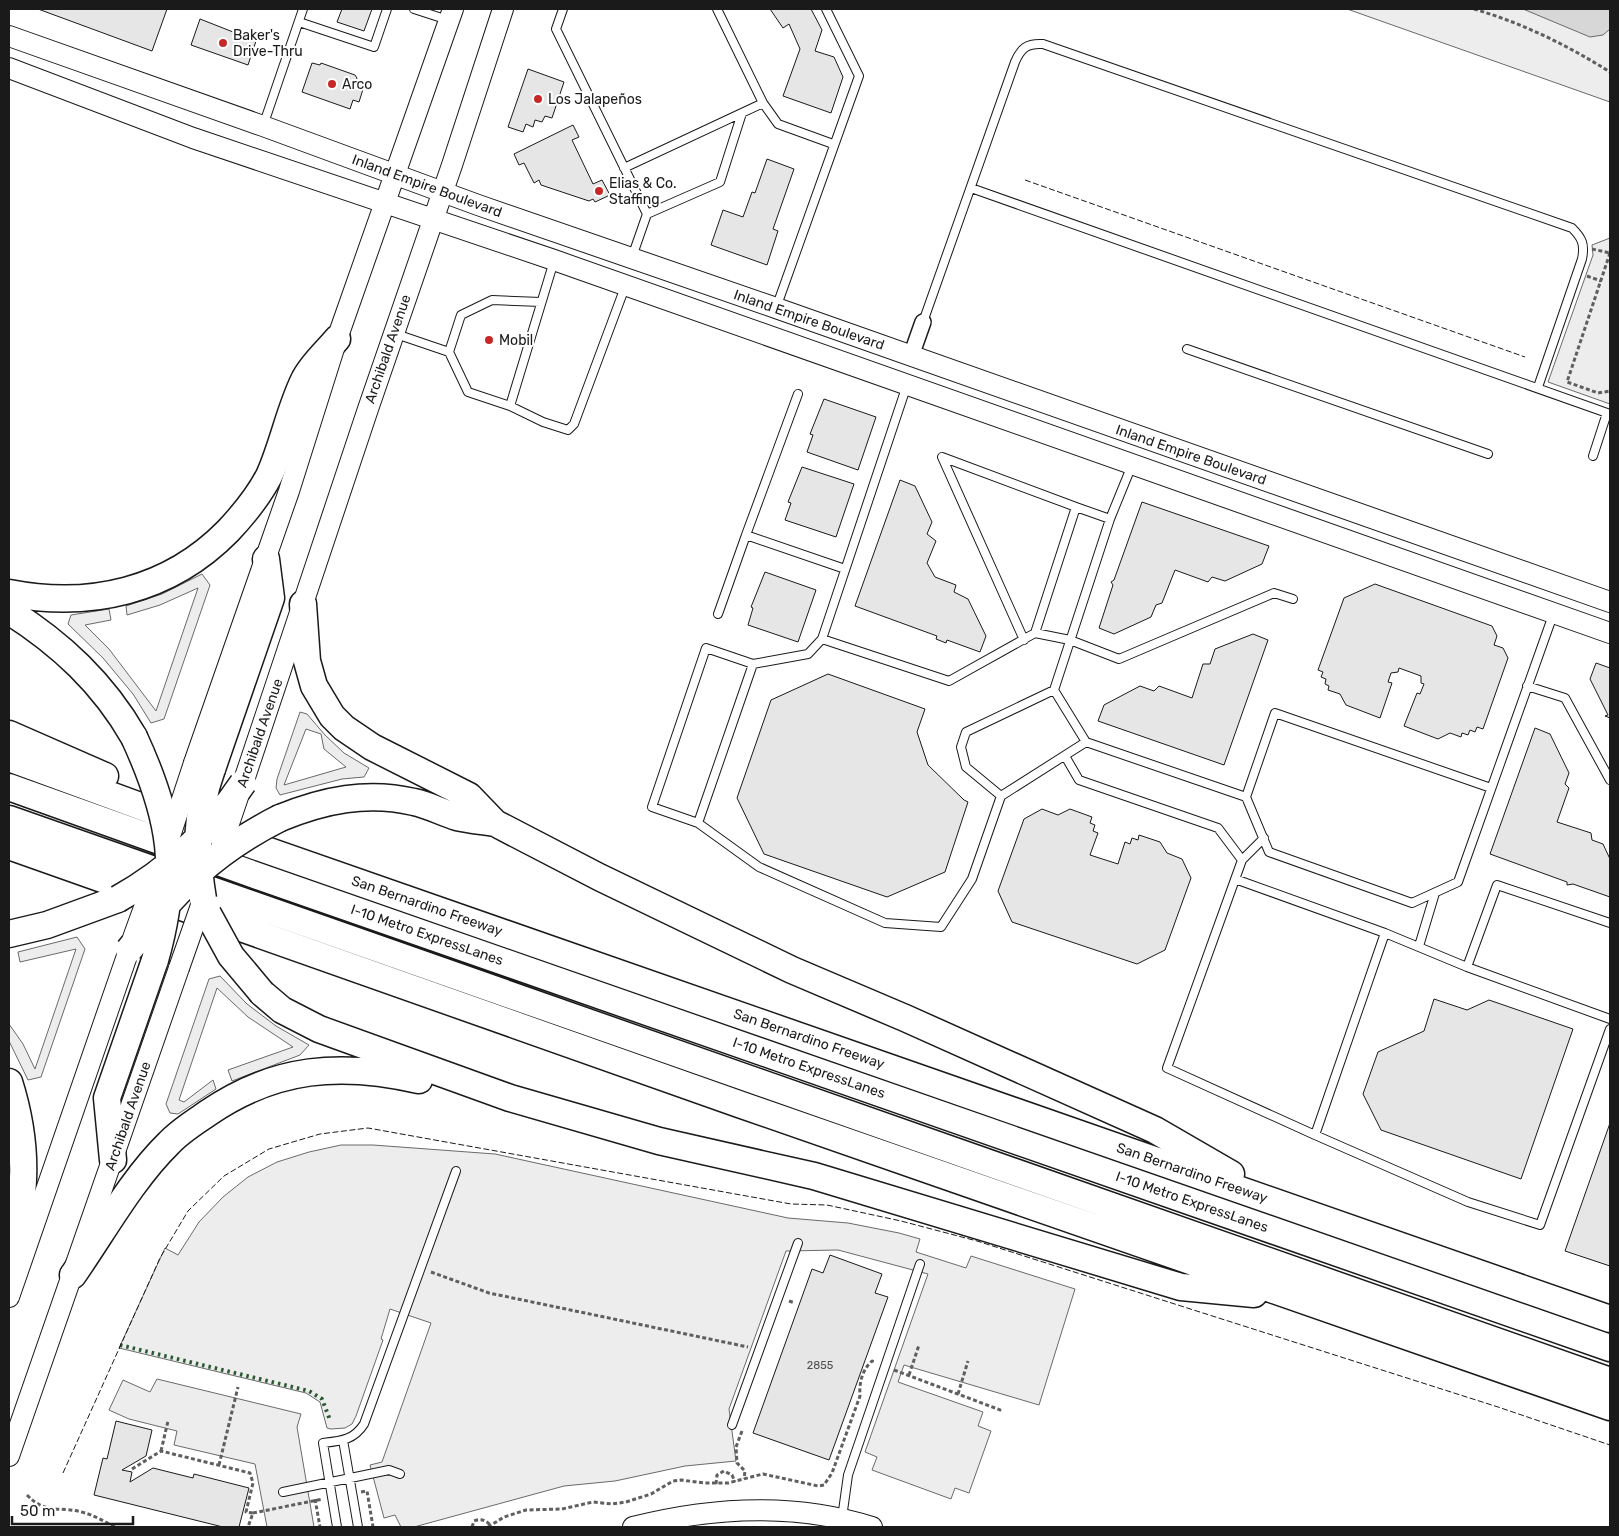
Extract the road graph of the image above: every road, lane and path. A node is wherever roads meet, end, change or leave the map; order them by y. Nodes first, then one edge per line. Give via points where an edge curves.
1 (303, 9) edge
2 (386, 9) edge
3 (414, 9) edge
4 (503, 9) edge
5 (563, 9) edge
6 (717, 9) edge
7 (826, 9) edge
8 (1474, 9) edge
9 (452, 14) edge
10 (299, 22) junction
11 (9, 36) edge
12 (9, 68) edge
13 (1610, 72) edge
14 (763, 103) junction
15 (742, 113) junction
16 (263, 126) junction
17 (833, 144) junction
18 (624, 168) junction
19 (396, 174) junction
20 (971, 188) junction
21 (442, 191) junction
22 (386, 203) junction
23 (646, 214) junction
24 (433, 218) junction
25 (1584, 249) junction
26 (1610, 253) edge
27 (631, 259) junction
28 (554, 260) junction
29 (626, 285) junction
30 (541, 302) junction
31 (776, 308) junction
32 (923, 322) joint
33 (394, 333) junction
34 (337, 339) junction
35 (1187, 349) dead end
36 (449, 352) junction
37 (911, 356) junction
38 (907, 385) junction
39 (1538, 387) junction
40 (1610, 392) edge
41 (798, 394) dead end
42 (510, 406) junction
43 (1609, 413) edge
44 (1488, 454) dead end
45 (1593, 456) dead end
46 (1132, 464) junction
47 (1076, 507) junction
48 (1110, 519) junction
49 (746, 535) junction
50 (266, 559) joint
51 (845, 569) junction
52 (9, 593) edge
53 (1293, 599) dead end
54 (1610, 602) edge
55 (303, 604) junction
56 (9, 611) edge
57 (1553, 613) junction
58 (718, 614) dead end
59 (1035, 633) junction
60 (1610, 633) edge
61 (822, 639) junction
62 (1024, 640) junction
63 (1070, 640) junction
64 (753, 664) junction
65 (1527, 686) junction
66 (1054, 690) junction
67 (9, 734) edge
68 (1086, 742) junction
69 (1065, 756) junction
70 (9, 758) edge
71 (203, 766) junction
72 (1610, 780) edge
73 (243, 783) junction
74 (9, 787) edge
75 (1491, 788) junction
76 (1001, 796) junction
77 (1246, 797) junction
78 (9, 819) edge
79 (495, 823) junction
80 (698, 823) junction
81 (197, 837) junction
82 (169, 838) junction
83 (1264, 838) junction
84 (9, 846) edge
85 (9, 855) edge
86 (1242, 860) junction
87 (209, 863) junction
88 (68, 867) junction
89 (162, 871) junction
90 (1235, 879) junction
91 (1435, 893) junction
92 (203, 899) junction
93 (168, 902) junction
94 (420, 904) junction
95 (1610, 923) edge
96 (1385, 933) junction
97 (9, 934) edge
98 (1419, 946) junction
99 (129, 950) junction
100 (167, 964) junction
101 (1467, 968) junction
102 (1610, 1019) edge
103 (1610, 1029) edge
104 (9, 1082) edge
105 (510, 1098) junction
106 (1315, 1136) junction
107 (113, 1160) joint
108 (456, 1171) dead end
109 (1286, 1206) junction
110 (798, 1243) dead end
111 (9, 1261) edge
112 (920, 1264) dead end
113 (421, 1268) junction
114 (73, 1275) junction
115 (9, 1297) edge
116 (1292, 1297) junction
117 (1610, 1319) edge
118 (919, 1345) dead end
119 (1610, 1348) edge
120 (759, 1350) junction
121 (968, 1361) dead end
122 (885, 1366) junction
123 (909, 1375) junction
124 (1610, 1380) edge
125 (238, 1388) dead end
126 (958, 1394) junction
127 (1610, 1407) edge
128 (1004, 1411) dead end
129 (168, 1421) dead end
130 (732, 1425) dead end
131 (343, 1440) junction
132 (162, 1451) junction
133 (9, 1456) edge
134 (219, 1465) junction
135 (132, 1469) dead end
136 (400, 1474) dead end
137 (350, 1479) junction
138 (330, 1482) junction
139 (735, 1482) junction
140 (716, 1484) junction
141 (283, 1492) dead end
142 (28, 1495) dead end
143 (842, 1518) junction
144 (117, 1527) edge
145 (248, 1527) edge
146 (337, 1527) edge
147 (358, 1527) edge
148 (472, 1527) edge
149 (490, 1527) edge
150 (633, 1527) edge
151 (872, 1527) edge

1 - 10 lane
2 - 10 lane via 374,47
3 - 9 lane
4 - 21 main road, Archibald Avenue
5 - 18 lane via 556,29
6 - 14 lane
7 - 17 lane via 859,76 843,126
8 - 13 path via 1532,30
9 - 19 main road
10 - 16 lane
11 - 16 main road, Inland Empire Boulevard
12 - 22 main road, Inland Empire Boulevard via 185,135
14 - 15 lane
14 - 17 lane via 778,124
15 - 18 lane
15 - 23 lane via 720,182
16 - 19 main road, Inland Empire Boulevard
17 - 31 lane
18 - 23 lane
19 - 21 main road, Inland Empire Boulevard
19 - 22 main road
20 - 25 lane via 1019,53 1033,43 1572,228 1581,237
20 - 32 lane
20 - 39 lane
21 - 24 main road, Archibald Avenue
21 - 27 main road, Inland Empire Boulevard
22 - 24 main road, Inland Empire Boulevard
22 - 34 main road
23 - 27 lane
24 - 28 main road, Inland Empire Boulevard
24 - 33 main road, Archibald Avenue
25 - 26 path
25 - 39 lane
26 - 40 path via 1566,382 1598,393
27 - 31 main road, Inland Empire Boulevard
28 - 29 main road, Inland Empire Boulevard
28 - 30 lane
29 - 38 main road, Inland Empire Boulevard
29 - 42 lane via 574,424 568,430
30 - 36 lane via 492,300 461,316
30 - 42 lane
31 - 37 main road, Inland Empire Boulevard
32 - 37 street
33 - 36 lane
33 - 55 main road, Archibald Avenue
34 - 50 main road
34 - 52 highway via 304,378 278,453 260,492 235,524 199,556 162,579 115,595 54,598
35 - 44 lane
36 - 42 lane via 468,392
37 - 54 main road, Inland Empire Boulevard
38 - 46 main road, Inland Empire Boulevard
38 - 51 lane
39 - 43 lane
41 - 49 lane
43 - 45 lane
46 - 48 lane
46 - 57 main road, Inland Empire Boulevard
47 - 48 lane
47 - 59 lane
47 - 62 lane via 942,457
48 - 63 lane
49 - 51 lane
49 - 58 lane
50 - 71 highway via 271,598
51 - 61 lane
53 - 63 lane via 1274,593 1120,659
55 - 73 main road, Archibald Avenue
55 - 79 highway via 307,661 314,686 332,716 372,747 469,796
56 - 82 highway, bridge via 74,659 120,712 159,796
57 - 60 main road, Inland Empire Boulevard
57 - 65 lane
59 - 62 lane
59 - 63 lane
61 - 62 lane via 949,682
61 - 64 lane via 808,654
63 - 66 lane
64 - 80 lane
64 - 80 lane via 706,648 652,807
65 - 72 lane via 1565,698
65 - 75 lane
66 - 68 lane
66 - 76 lane via 966,732 961,747 966,767
67 - 94 highway via 107,776 341,858
68 - 69 lane
68 - 77 lane
69 - 76 lane
69 - 86 lane via 1079,780 1218,828
70 - 94 highway, San Bernardino Freeway
71 - 81 highway, bridge
71 - 82 main road, bridge
73 - 81 highway, bridge via 225,810
73 - 87 main road, Archibald Avenue, bridge
74 - 119 highway, I-10 Metro ExpressLanes
75 - 77 lane via 1276,713
75 - 91 lane via 1458,882
76 - 80 lane via 972,879 941,927 885,923 759,867
77 - 83 lane
78 - 124 highway, I-10 Metro ExpressLanes
79 - 87 highway, bridge via 457,817 415,802 380,797 347,798 280,818 251,832
79 - 109 highway via 731,942 1155,1130
81 - 87 highway, bridge
81 - 89 highway, bridge
82 - 89 highway, bridge
83 - 86 lane
83 - 91 lane via 1269,852 1412,903
84 - 88 highway
85 - 88 highway
86 - 90 lane
87 - 92 highway, bridge
87 - 93 highway, bridge
88 - 116 highway
89 - 93 highway, bridge
89 - 97 highway, bridge via 118,900 47,926
89 - 99 main road, bridge
90 - 96 lane
90 - 106 lane via 1167,1068
91 - 98 lane
92 - 100 main road, bridge
92 - 105 highway, bridge via 231,956 262,993 282,1010 319,1029
93 - 99 highway, bridge
93 - 100 highway, bridge via 165,923
94 - 109 highway, San Bernardino Freeway
95 - 101 lane via 1497,885
96 - 98 lane
96 - 106 lane
98 - 101 lane
99 - 115 main road
100 - 107 highway via 107,1098
101 - 102 lane
103 - 106 lane via 1540,1225 1468,1202
104 - 111 highway via 25,1156 19,1221
105 - 114 highway via 463,1093 392,1074 339,1069 302,1073 261,1084 222,1103 169,1142 146,1169
105 - 116 highway via 659,1141 814,1176 1181,1287
107 - 114 main road, Archibald Avenue
108 - 113 lane
109 - 117 highway, San Bernardino Freeway
110 - 120 lane
112 - 122 lane
113 - 120 path via 489,1293
113 - 131 lane via 364,1424 359,1432
114 - 133 main road, Archibald Avenue
116 - 127 highway
118 - 123 path
120 - 130 lane
121 - 126 path
122 - 123 path
122 - 139 path via 872,1361 866,1366 860,1396 832,1473 824,1484 818,1486 763,1474
122 - 143 lane via 848,1474
123 - 126 path
125 - 134 path
126 - 128 path
129 - 132 path
131 - 137 lane
131 - 138 lane via 323,1442
132 - 134 path
132 - 135 path
134 - 145 path via 250,1473 253,1483 246,1512 253,1513
136 - 137 lane via 389,1470
137 - 138 lane
137 - 147 lane
138 - 141 lane
138 - 146 lane
139 - 140 path
139 - 140 path via 732,1475 724,1470 717,1475
140 - 149 path via 673,1481 651,1494 626,1502 593,1502 562,1510 526,1510
142 - 144 path via 45,1508 85,1513
143 - 150 main road via 761,1509 677,1516
143 - 151 main road
148 - 149 path via 479,1519

